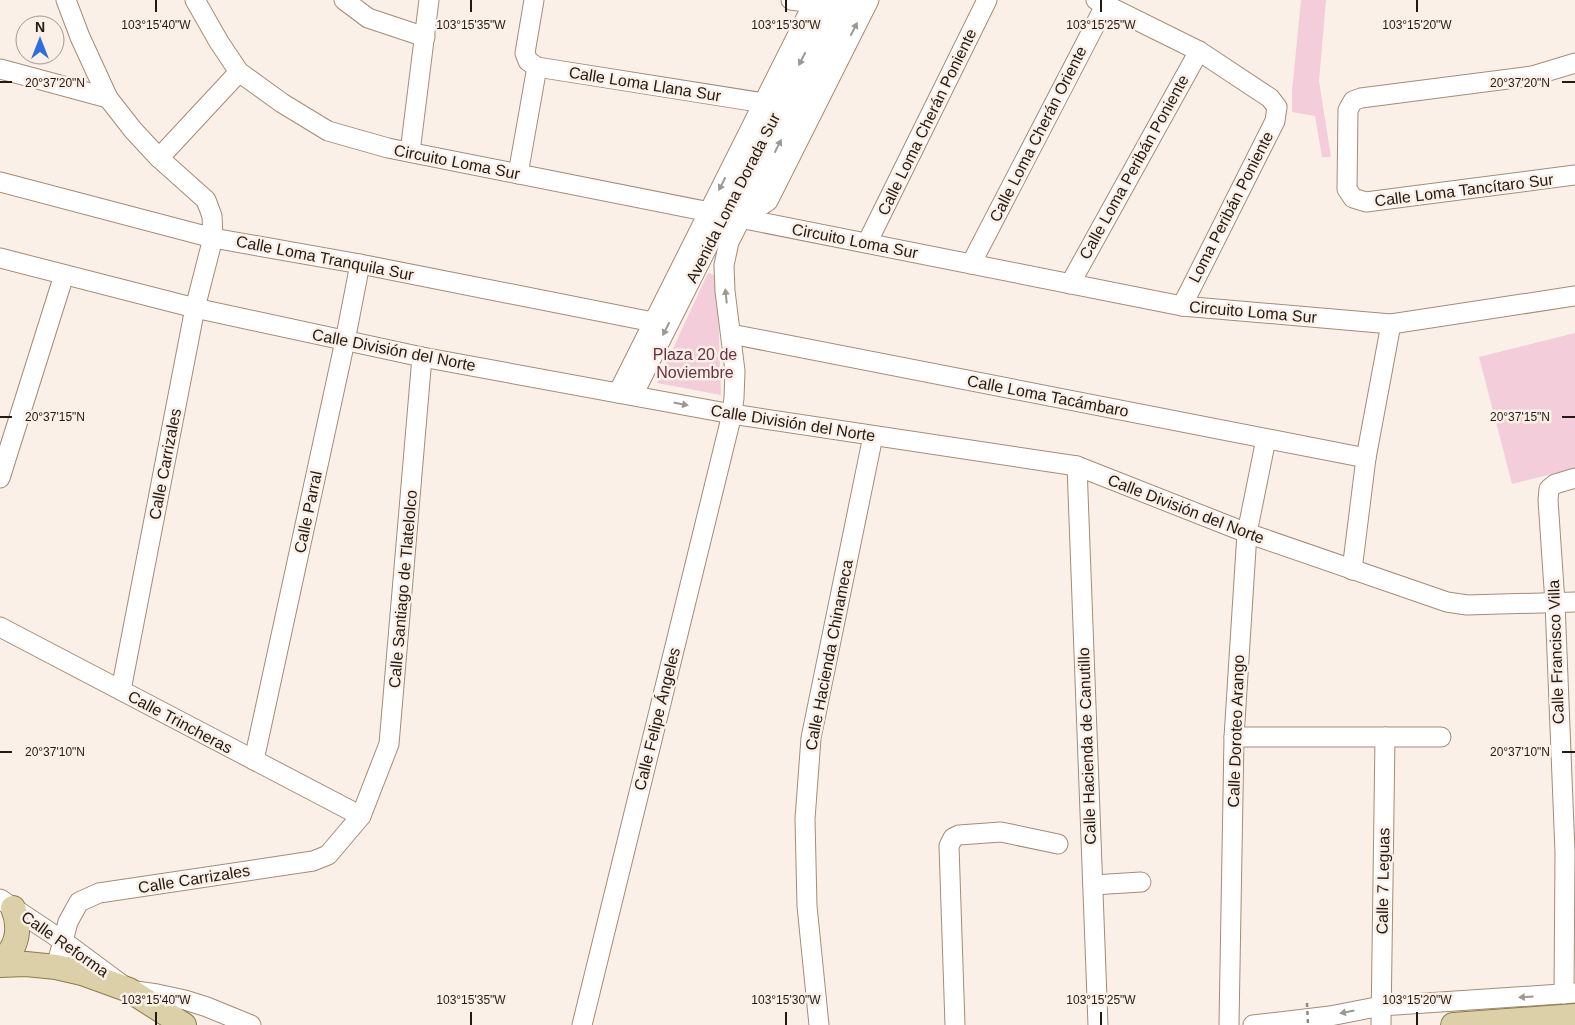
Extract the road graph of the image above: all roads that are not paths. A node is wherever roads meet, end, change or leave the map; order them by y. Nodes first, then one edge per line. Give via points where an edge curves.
1 (66, 0) edge
2 (195, 0) edge
3 (344, 0) edge
4 (429, 0) edge
5 (534, 0) edge
6 (791, 0) edge
7 (832, 0) edge
8 (851, 0) edge
9 (869, 0) edge
10 (987, 0) edge
11 (1103, 1) edge
12 (814, 2) edge
13 (425, 37) junction
14 (1199, 51) junction
15 (1575, 63) edge
16 (532, 64) junction
17 (0, 70) edge
18 (239, 72) junction
19 (108, 98) junction
20 (764, 102) junction
21 (410, 152) junction
22 (159, 158) junction
23 (518, 174) junction
24 (1575, 175) edge
25 (0, 182) edge
26 (725, 215) junction
27 (213, 238) junction
28 (867, 243) junction
29 (0, 258) edge
30 (360, 264) junction
31 (971, 264) junction
32 (64, 275) junction
33 (1070, 284) junction
34 (1575, 296) edge
35 (1182, 306) junction
36 (195, 308) junction
37 (654, 322) junction
38 (1391, 324) junction
39 (731, 334) junction
40 (345, 341) junction
41 (422, 357) junction
42 (625, 394) junction
43 (732, 414) junction
44 (873, 436) junction
45 (1266, 439) junction
46 (1366, 458) junction
47 (1077, 466) junction
48 (0, 478) edge
49 (1575, 478) edge
50 (1247, 533) junction
51 (1352, 570) junction
52 (1575, 602) edge
53 (1555, 603) junction
54 (0, 627) edge
55 (121, 690) junction
56 (1234, 737) junction
57 (1385, 737) junction
58 (1441, 737) dead end
59 (1567, 742) edge
60 (254, 760) junction
61 (361, 816) junction
62 (1058, 844) dead end
63 (1570, 851) edge
64 (1141, 882) dead end
65 (1093, 885) junction
66 (6, 904) edge
67 (63, 941) junction
68 (0, 961) edge
69 (0, 966) edge
70 (56, 967) junction
71 (129, 990) junction
72 (1570, 994) edge
73 (1381, 1006) junction
74 (1575, 1016) edge
75 (184, 1025) edge
76 (251, 1025) edge
77 (582, 1025) edge
78 (819, 1025) edge
79 (955, 1025) edge
80 (1098, 1025) edge
81 (1229, 1025) edge
82 (1253, 1025) edge
83 (1381, 1025) edge
84 (1453, 1025) edge

1 - 19 street, Calle Carrizales
2 - 18 street, Circuito Loma Sur
3 - 13 street via 368,18
4 - 13 street
5 - 16 street via 524,53
6 - 12 street
7 -> 26 street, Avenida Loma Dorada Sur
26 -> 8 street, Avenida Loma Dorada Sur
26 -> 9 street, Avenida Loma Dorada Sur via 768,201
10 - 28 street, Calle Loma Cherán Poniente
11 - 14 street
11 - 31 street, Calle Loma Cherán Oriente
12 - 20 street, Avenida Loma Dorada Sur
13 - 21 street
14 - 33 street, Calle Loma Peribán Poniente
14 - 35 street, Loma Peribán Poniente via 1270,98 1277,107 1275,121
15 - 24 street, Calle Loma Tancítaro Sur via 1532,76 1353,101 1348,110 1347,189 1353,198 1366,202
16 - 20 street, Calle Loma Llana Sur
16 - 23 street
17 - 19 street
18 - 21 street, Circuito Loma Sur via 328,132
18 - 22 street
19 - 22 street, Calle Carrizales
20 -> 26 street, Avenida Loma Dorada Sur
21 - 23 street, Circuito Loma Sur
22 - 27 street, Calle Carrizales via 206,200 212,216
23 - 26 street, Circuito Loma Sur
25 - 27 street, Calle Loma Tranquila Sur
26 - 28 street, Circuito Loma Sur
26 - 37 street, Avenida Loma Dorada Sur
39 -> 26 street, Avenida Loma Dorada Sur via 725,291 724,265 729,242
26 -> 42 street, Avenida Loma Dorada Sur
27 - 30 street, Calle Loma Tranquila Sur
27 - 36 street, Calle Carrizales
28 - 31 street, Circuito Loma Sur
29 - 32 street, Calle División del Norte
30 - 37 street, Calle Loma Tranquila Sur
30 - 40 street, Calle Parral
31 - 33 street, Circuito Loma Sur
32 - 36 street, Calle División del Norte
32 - 48 street
33 - 35 street, Circuito Loma Sur
34 - 38 street, Circuito Loma Sur
35 - 38 street, Circuito Loma Sur
36 - 40 street, Calle División del Norte
36 - 55 street, Calle Carrizales
37 - 42 street, Avenida Loma Dorada Sur
38 - 46 street
39 - 43 street, Avenida Loma Dorada Sur via 735,371
39 - 45 street, Calle Loma Tacámbaro
40 - 41 street, Calle División del Norte
40 - 60 street, Calle Parral
41 - 42 street, Calle División del Norte
41 - 61 street, Calle Santiago de Tlatelolco via 390,744
42 -> 43 street, Calle División del Norte
43 - 44 street, Calle División del Norte
43 - 77 street, Calle Felipe Ángeles
44 - 47 street, Calle División del Norte
44 - 78 street, Calle Hacienda Chinameca via 810,738 805,819 807,887
45 - 46 street, Calle Loma Tacámbaro
45 - 50 street, Calle Doroteo Arango
46 - 51 street
47 - 50 street, Calle División del Norte
47 - 65 street, Calle Hacienda de Canutillo
49 - 53 street, Calle Francisco Villa via 1549,489
50 - 51 street, Calle División del Norte
50 - 56 street, Calle Doroteo Arango
51 - 53 street, Calle División del Norte via 1447,602 1467,605
52 - 53 street, Calle División del Norte
53 - 59 street, Calle Francisco Villa
54 - 55 street, Calle Trincheras
55 - 60 street, Calle Trincheras
56 - 57 street
56 - 81 street, Calle Doroteo Arango
57 - 58 street
57 - 73 street, Calle 7 Leguas
59 - 63 street, Calle Francisco Villa
60 - 61 street, Calle Trincheras
61 - 67 street, Calle Carrizales via 328,855 312,861 99,893 79,902 68,922
62 - 79 street via 1001,832 959,834 953,838 949,846
63 - 72 street, Calle Francisco Villa
64 - 65 street
65 - 80 street, Calle Hacienda de Canutillo
66 - 67 street, Calle Reforma
66 - 68 main road via 18,924 16,941
67 - 70 street, Calle Carrizales
67 - 71 street, Calle Reforma
69 - 70 main road
70 - 71 main road
71 - 75 main road
71 - 76 street via 185,1000
72 -> 73 street
73 -> 82 street
73 - 83 street, Calle 7 Leguas
74 - 84 main road

